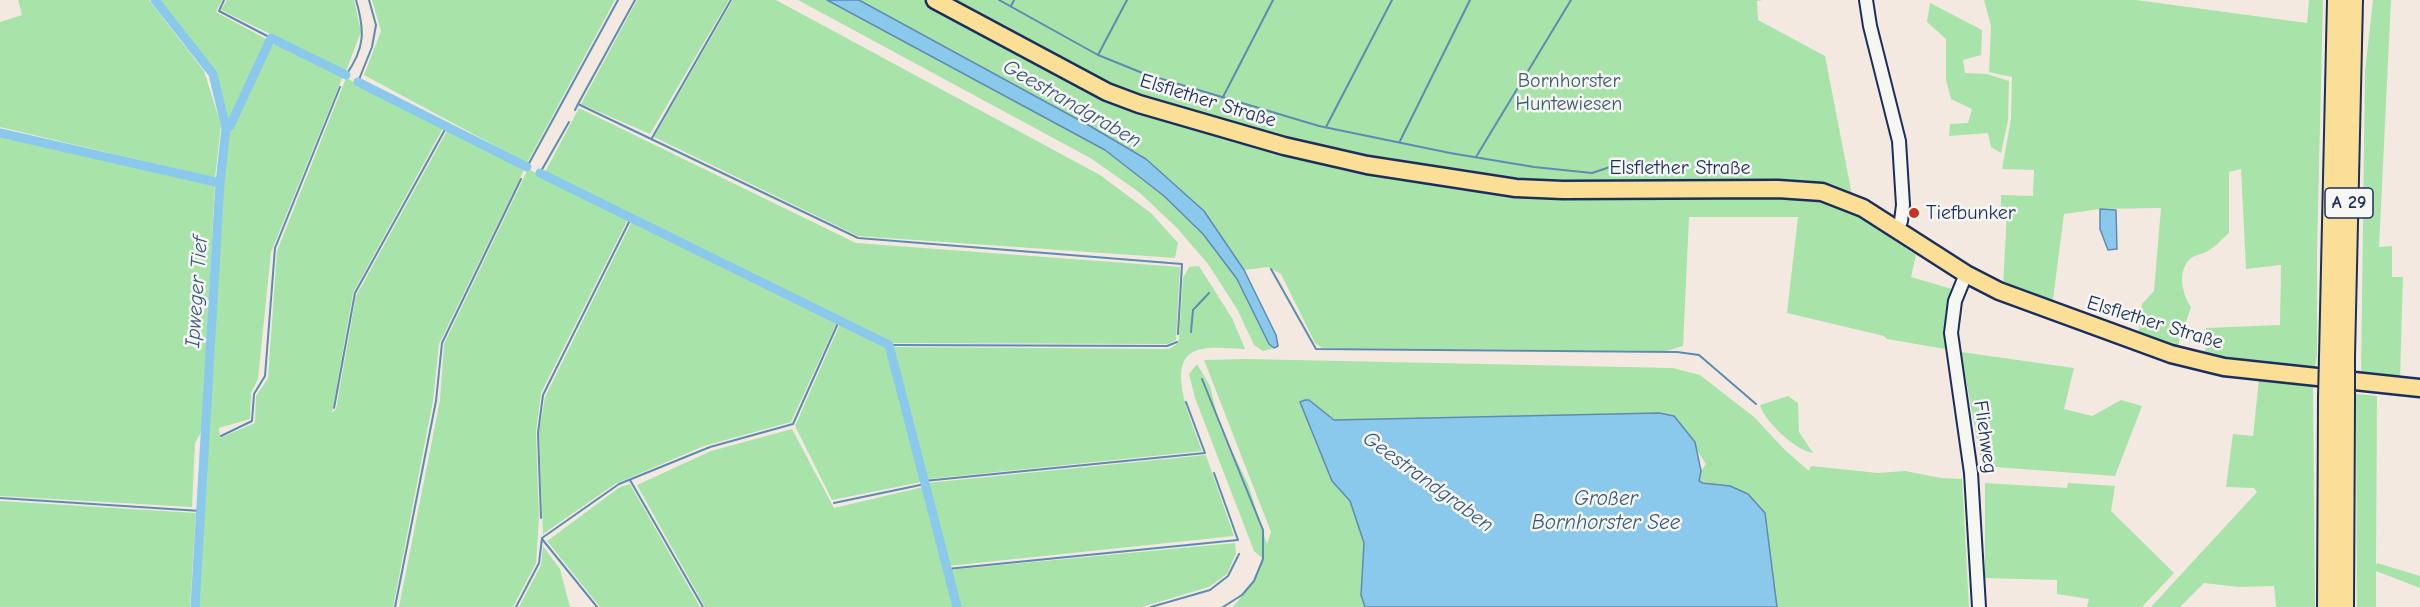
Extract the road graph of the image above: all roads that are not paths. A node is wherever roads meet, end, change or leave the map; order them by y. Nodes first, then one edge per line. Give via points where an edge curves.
1 (935, 0) edge
2 (1866, 0) edge
3 (2365, 0) edge
4 (2340, 2) edge
5 (2351, 68) junction
6 (1897, 230) junction
7 (1966, 274) junction
8 (2337, 357) junction
9 (2420, 388) edge
10 (2337, 400) junction
11 (1979, 607) edge
12 (2327, 607) edge
13 (2344, 607) edge

1 - 6 main road, Elsflether Straße via 1107,92 1333,158 1516,188 1813,191 1847,200
2 - 6 street via 1899,141 1903,205
3 - 5 highway via 2359,46
4 - 5 highway, A 29
4 - 8 highway, A 29
5 - 8 highway, A 29
6 - 7 main road, Elsflether Straße
7 - 9 main road, Elsflether Straße via 2034,306 2197,361
7 - 11 street, Fliehweg via 1955,301 1951,333 1971,473
8 - 10 highway, A 29, bridge
10 - 12 highway, A 29
10 - 13 highway, A 29

